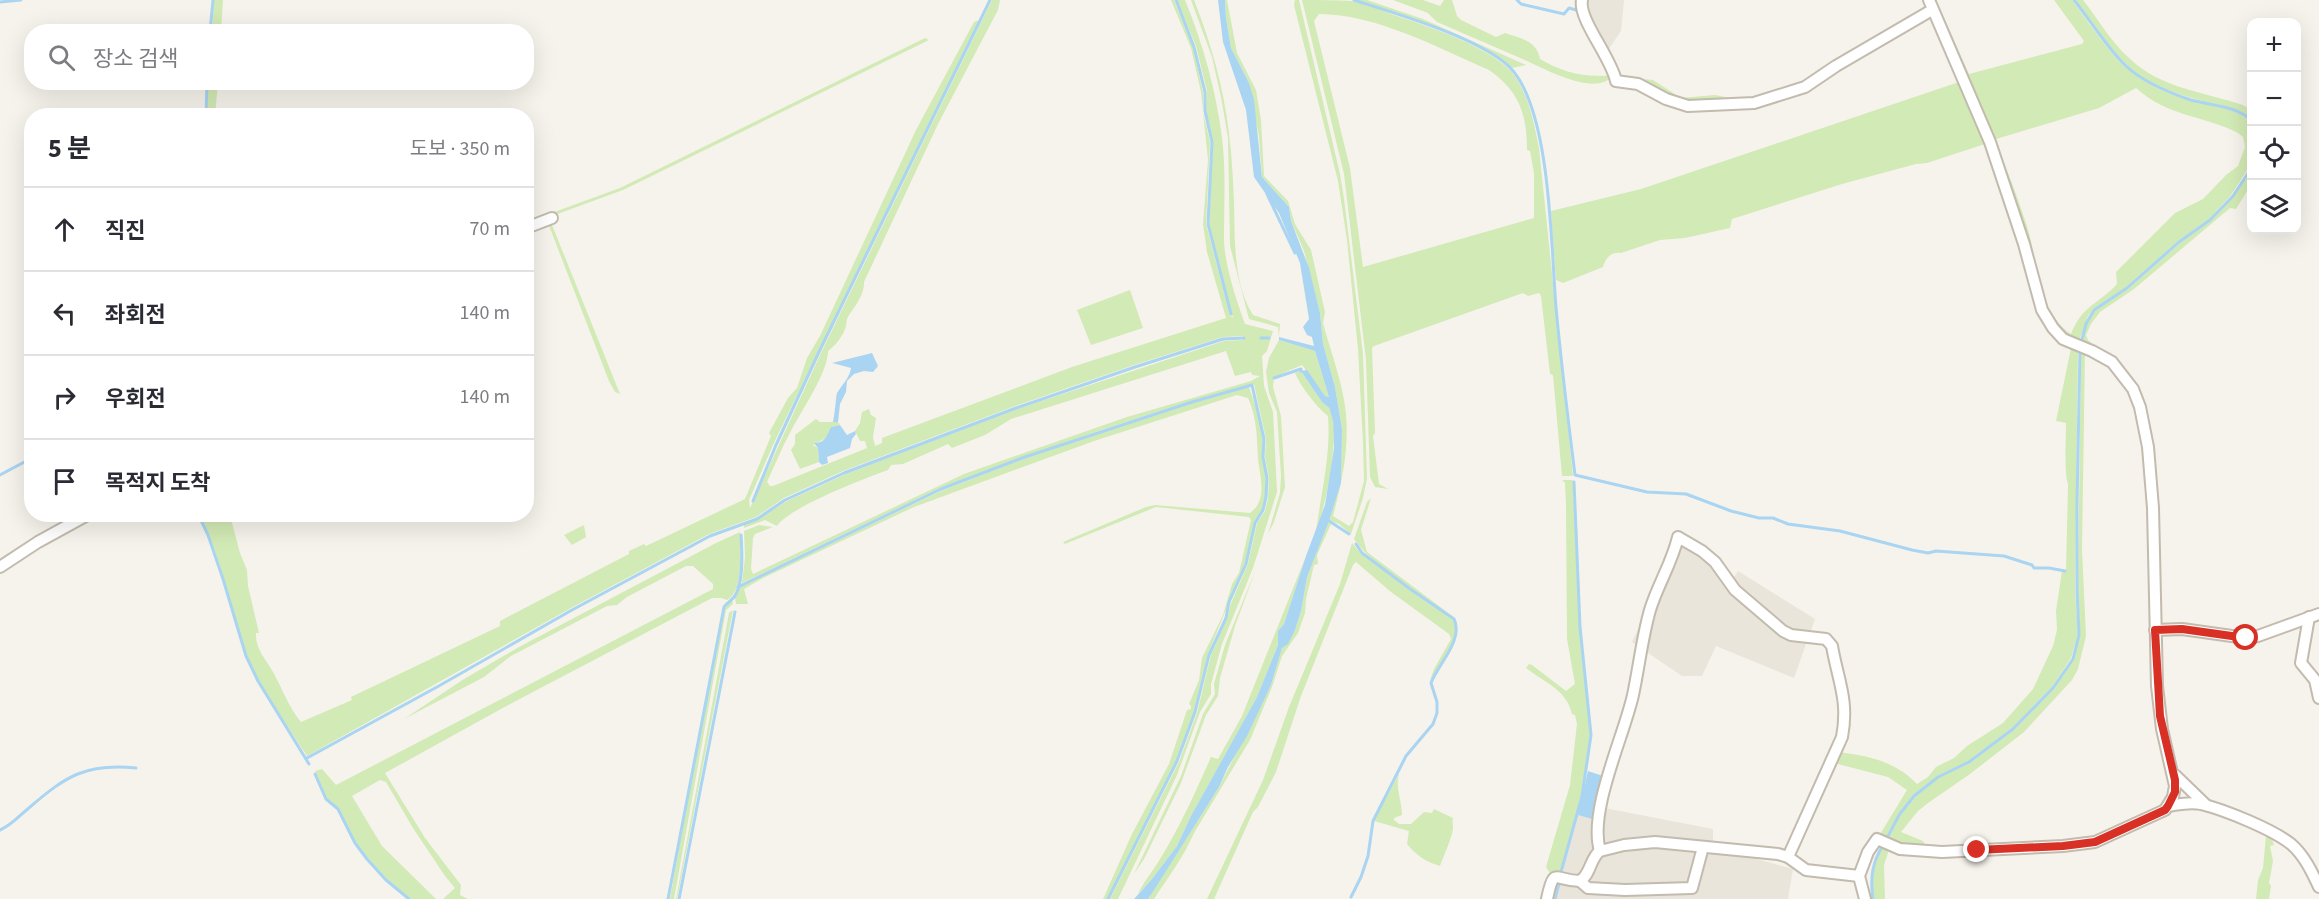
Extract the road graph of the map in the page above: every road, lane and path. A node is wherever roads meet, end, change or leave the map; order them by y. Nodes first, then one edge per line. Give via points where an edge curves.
1 (1582, 0) edge
2 (1931, 5) edge
3 (552, 218) dead end
4 (534, 225) edge
5 (74, 522) edge
6 (0, 567) edge
7 (2314, 615) edge
8 (2155, 630) junction
9 (2319, 698) edge
10 (2173, 773) junction
11 (2168, 806) junction
12 (2210, 807) junction
13 (1703, 848) junction
14 (1600, 850) junction
15 (1788, 857) junction
16 (1859, 876) junction
17 (1580, 881) junction
18 (2319, 887) edge
19 (1547, 899) edge
20 (1865, 899) edge

1 - 2 street via 1581,11 1616,81 1638,84 1688,106 1754,103 1797,91
2 - 8 street via 1990,142 2042,310 2059,334 2116,367 2133,389 2140,407 2152,498
3 - 4 street
5 - 6 street
7 - 8 street via 2246,638 2182,629
7 - 9 street via 2301,663 2315,680
8 - 10 street via 2160,716
10 - 11 street via 2175,792
10 - 12 street
11 - 12 street via 2193,803
11 - 16 street via 2105,838 2082,844 1942,852 1913,851 1877,839
12 - 18 street via 2265,829 2292,845
13 - 14 street via 1654,842
13 - 15 street
13 - 17 street via 1692,888 1588,888
14 - 15 street via 1598,824 1612,760 1633,694 1650,610 1678,537 1715,562 1735,590 1783,631 1826,639 1832,646 1845,703 1842,737
14 - 17 street
15 - 16 street via 1806,870
16 - 20 street
17 - 19 street via 1554,878

